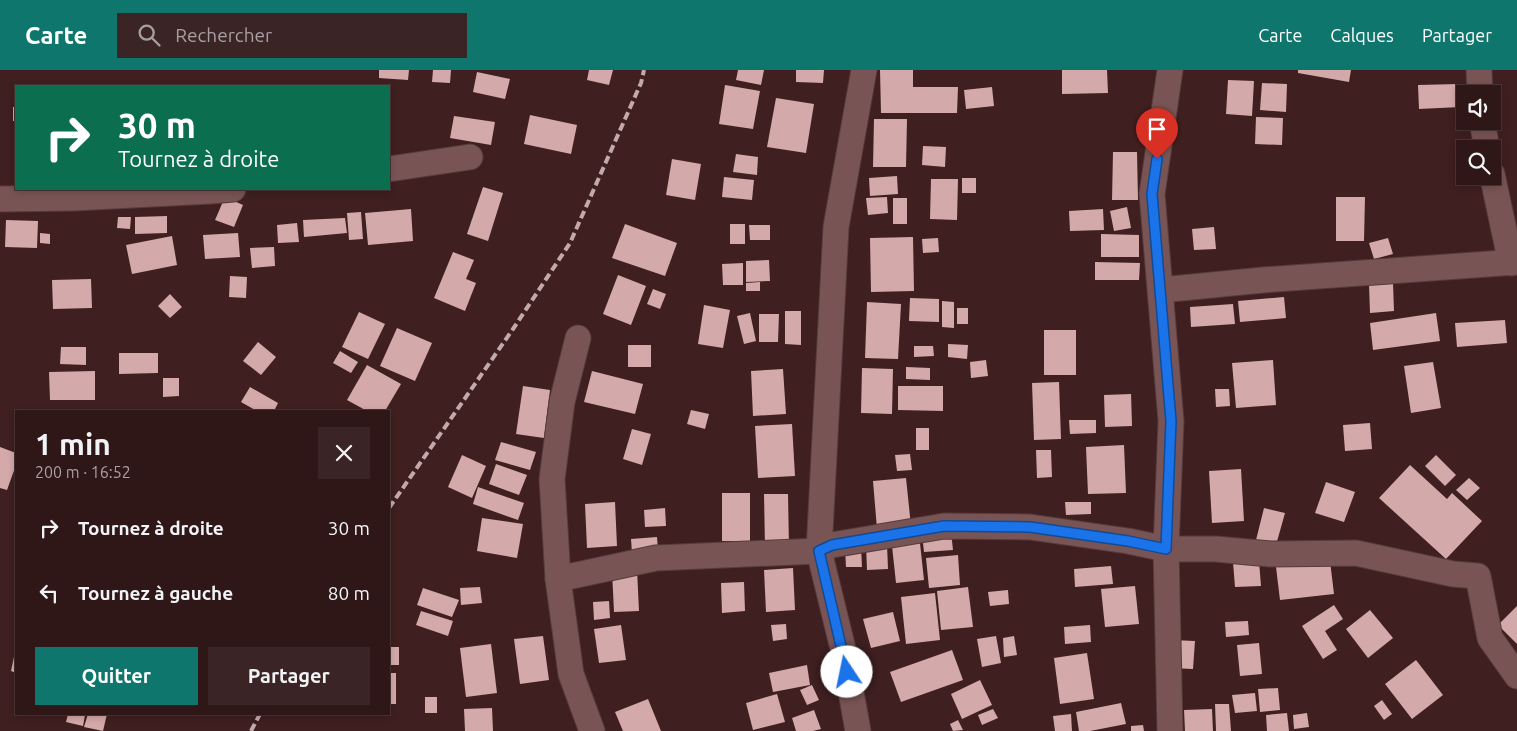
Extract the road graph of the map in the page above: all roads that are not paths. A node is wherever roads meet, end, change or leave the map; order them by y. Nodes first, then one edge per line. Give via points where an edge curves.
1 (864, 70) edge
2 (1170, 70) edge
3 (1479, 70) edge
4 (1480, 85) edge
5 (470, 157) dead end
6 (390, 169) edge
7 (1495, 185) edge
8 (222, 190) edge
9 (0, 199) edge
10 (1514, 263) edge
11 (1161, 290) junction
12 (578, 338) dead end
13 (1166, 549) junction
14 (819, 551) junction
15 (558, 579) junction
16 (1517, 676) edge
17 (592, 731) edge
18 (858, 731) edge
19 (1170, 731) edge

1 - 14 street via 836,227
2 - 11 street via 1152,194
3 - 4 street
5 - 6 street
7 - 10 street
8 - 9 street
10 - 11 street
11 - 13 street via 1171,421
12 - 15 street via 562,402 552,479
13 - 14 street via 1030,527 944,526 832,545
13 - 16 street via 1270,554 1356,553 1453,574 1478,576 1490,638
13 - 19 street
14 - 15 street via 656,558
14 - 18 street via 844,653
15 - 17 street via 571,674

